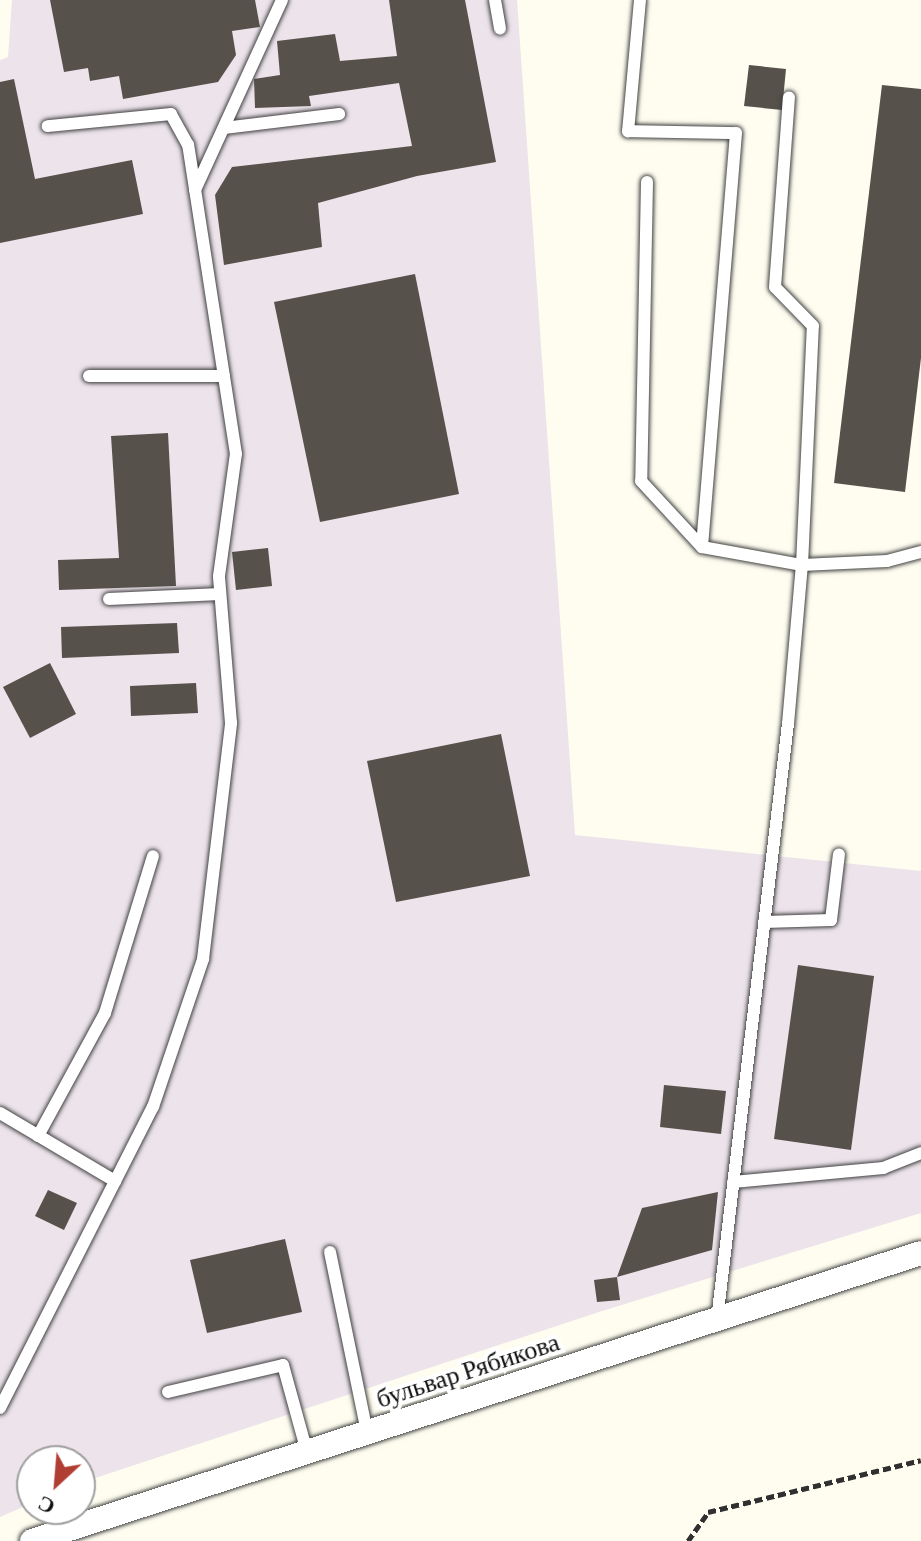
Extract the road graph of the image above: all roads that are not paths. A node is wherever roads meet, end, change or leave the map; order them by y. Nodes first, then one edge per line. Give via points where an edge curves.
1 (282, 0) edge
2 (495, 0) edge
3 (640, 0) edge
4 (500, 29) dead end
5 (789, 98) dead end
6 (339, 114) dead end
7 (48, 126) dead end
8 (224, 128) junction
9 (647, 182) dead end
10 (195, 191) junction
11 (89, 376) dead end
12 (224, 376) junction
13 (702, 547) junction
14 (921, 552) edge
15 (802, 565) junction
16 (220, 594) junction
17 (109, 599) dead end
18 (839, 854) dead end
19 (153, 856) dead end
20 (764, 922) junction
21 (0, 1113) edge
22 (38, 1136) junction
23 (921, 1153) edge
24 (115, 1181) junction
25 (733, 1182) junction
26 (330, 1252) dead end
27 (921, 1253) edge
28 (717, 1320) junction
29 (168, 1392) dead end
30 (0, 1408) edge
31 (367, 1433) junction
32 (307, 1452) junction
33 (32, 1541) edge

1 - 8 lane
2 - 4 lane
3 - 13 lane via 628,131 736,133
5 - 15 lane via 775,287 813,326
6 - 8 lane
7 - 10 lane via 171,114 188,145
8 - 10 lane
9 - 13 lane via 641,481
10 - 12 lane
11 - 12 lane
12 - 16 lane via 236,454
13 - 15 lane
14 - 15 lane via 887,561
15 - 20 lane
16 - 17 lane
16 - 24 lane via 231,723 203,959 153,1107
18 - 20 lane via 831,920
19 - 22 lane via 105,1013
20 - 25 lane
21 - 22 lane
22 - 24 lane
23 - 25 lane via 883,1168
24 - 30 lane
25 - 28 lane
26 - 31 lane
27 - 28 street, бульвар Рябикова
28 - 31 street, бульвар Рябикова
29 - 32 lane via 283,1365
31 - 32 street, бульвар Рябикова
32 - 33 street, бульвар Рябикова

